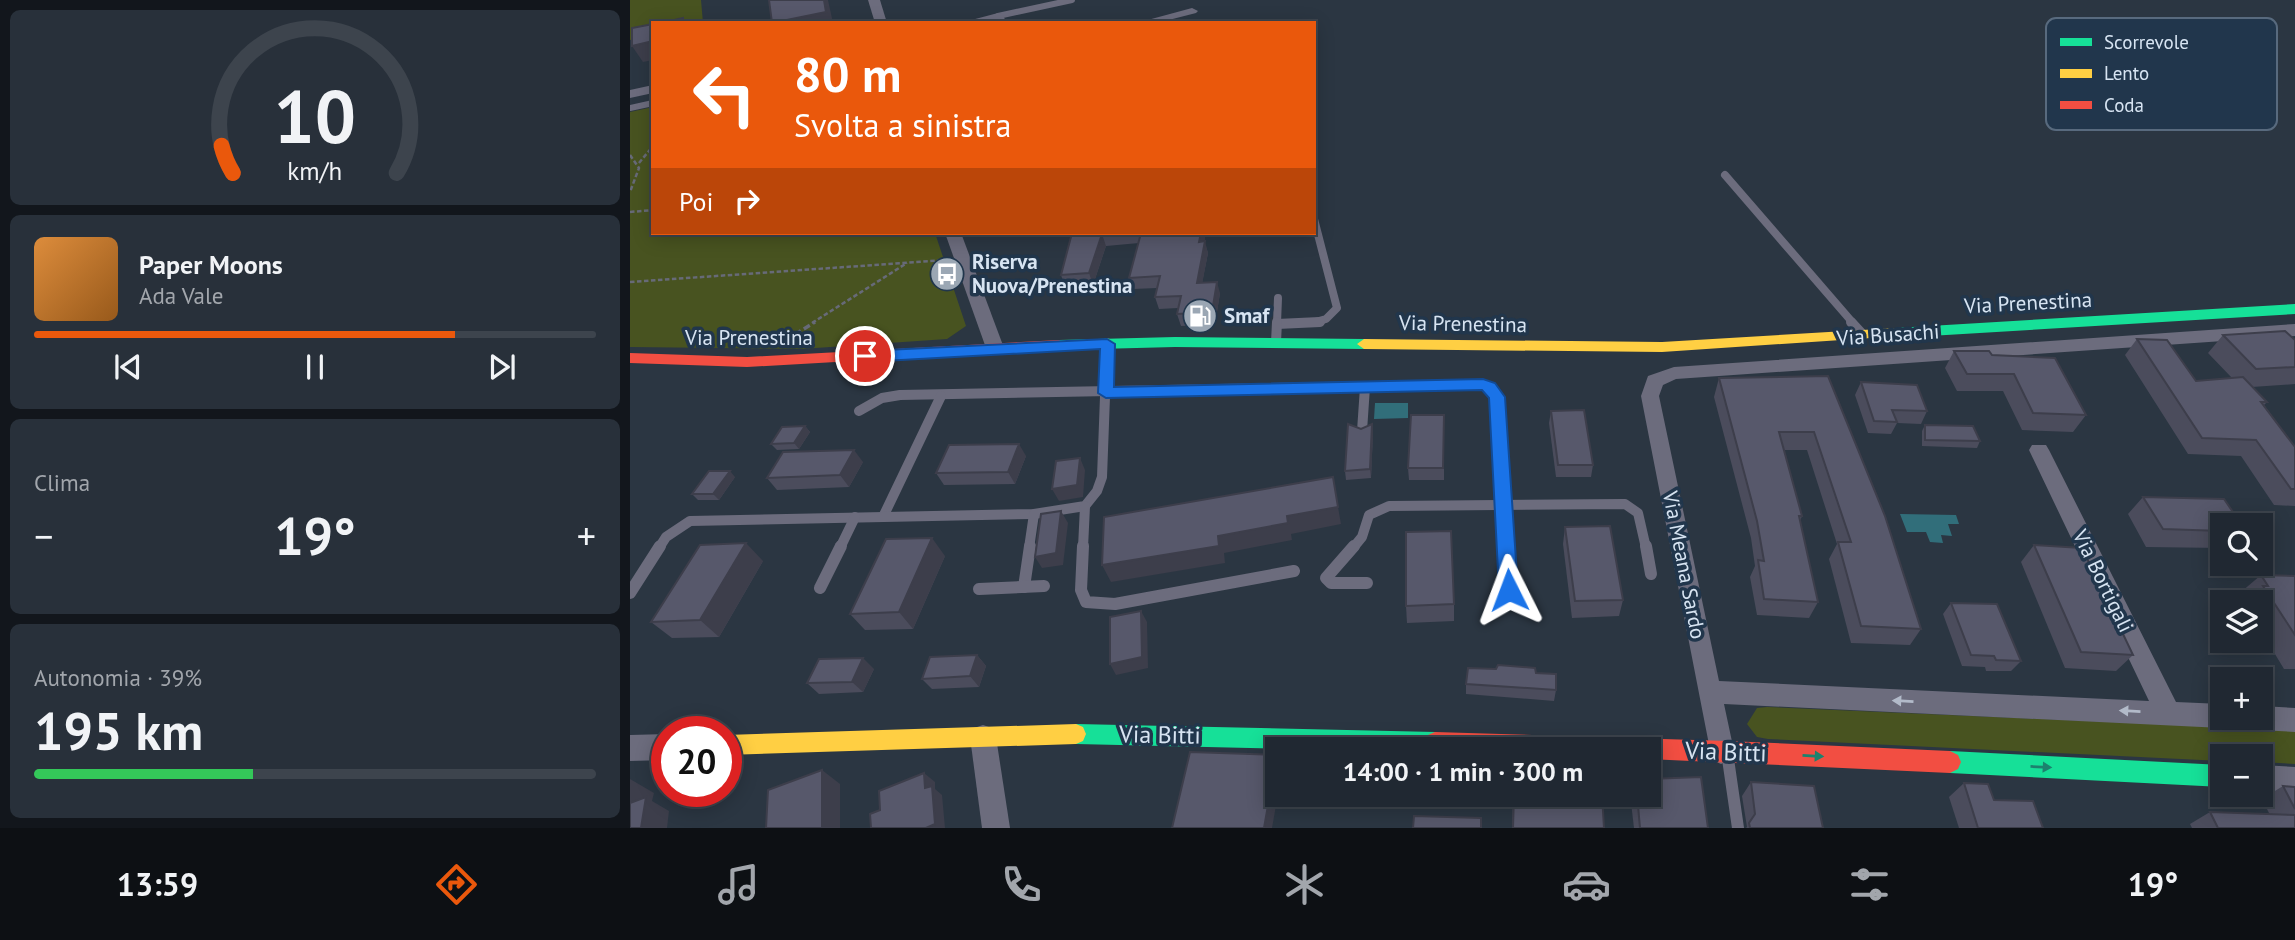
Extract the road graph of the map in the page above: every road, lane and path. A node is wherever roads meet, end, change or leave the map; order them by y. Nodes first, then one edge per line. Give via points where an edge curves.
1 (874, 0) edge
2 (1072, 0) edge
3 (1192, 11) dead end
4 (1000, 19) edge
5 (880, 21) edge
6 (1152, 21) edge
7 (651, 89) edge
8 (630, 94) edge
9 (651, 103) edge
10 (630, 108) edge
11 (651, 148) edge
12 (630, 155) edge
13 (638, 163) junction
14 (1725, 174) dead end
15 (630, 192) edge
16 (651, 210) edge
17 (630, 212) edge
18 (1316, 227) edge
19 (954, 235) edge
20 (962, 258) junction
21 (909, 262) junction
22 (630, 282) edge
23 (1279, 298) dead end
24 (2295, 310) edge
25 (2250, 312) junction
26 (2162, 316) junction
27 (1277, 324) junction
28 (2295, 330) edge
29 (2269, 331) junction
30 (1863, 335) junction
31 (2180, 336) junction
32 (1276, 342) junction
33 (1107, 344) junction
34 (2286, 347) edge
35 (995, 348) junction
36 (630, 359) edge
37 (758, 362) junction
38 (1654, 381) joint
39 (1365, 387) junction
40 (1106, 393) junction
41 (941, 396) junction
42 (859, 411) dead end
43 (1362, 431) edge
44 (2039, 450) dead end
45 (1504, 504) junction
46 (1085, 506) junction
47 (1034, 514) junction
48 (855, 517) junction
49 (883, 517) junction
50 (1294, 571) dead end
51 (1651, 574) dead end
52 (1367, 583) dead end
53 (1044, 586) dead end
54 (1024, 587) junction
55 (820, 588) dead end
56 (979, 589) dead end
57 (1509, 590) dead end
58 (630, 593) edge
59 (1709, 692) junction
60 (2168, 713) junction
61 (2210, 715) edge
62 (2273, 718) edge
63 (2295, 719) edge
64 (982, 737) junction
65 (742, 744) edge
66 (651, 747) edge
67 (630, 748) edge
68 (1724, 751) junction
69 (2210, 775) edge
70 (2273, 779) edge
71 (2295, 780) edge
72 (996, 828) edge
73 (1738, 828) edge

1 - 5 street
2 - 4 lane
3 - 6 street
7 - 8 street
9 - 10 lane
11 - 13 path
12 - 13 path
13 - 15 path via 637,183
14 - 30 lane
16 - 17 path
18 - 27 lane via 1337,308 1327,320
19 - 20 street
20 - 21 path
20 - 35 street
21 - 22 path
21 - 37 path
23 - 27 lane
24 - 25 main road, Via Prenestina
25 - 26 main road, Via Prenestina
25 - 29 street
26 - 30 main road, Via Prenestina
26 - 31 street
27 - 32 lane
28 - 29 street, Via Busachi
29 - 31 street, Via Busachi
29 - 34 street
30 - 32 main road, Via Prenestina via 1619,348
31 - 38 street, Via Busachi via 1674,373
32 - 33 main road, Via Prenestina
33 - 35 main road, Via Prenestina
33 - 40 lane
35 - 37 main road, Via Prenestina
36 - 37 main road, Via Prenestina
38 - 59 street, Via Meana Sardo via 1650,396
39 - 40 lane
39 - 43 lane
39 - 45 lane via 1475,383 1490,387 1497,397
40 - 41 lane
40 - 46 lane via 1102,477
41 - 42 lane via 890,396
41 - 49 lane
44 - 60 street, Via Bortigali
45 - 51 lane via 1625,504 1642,520
45 - 52 lane via 1389,506 1373,511 1359,542 1326,578 1331,583
45 - 57 lane
46 - 47 lane
46 - 50 lane via 1081,590 1086,603 1115,604
47 - 49 lane
47 - 54 lane
48 - 49 lane
48 - 55 lane
48 - 58 lane via 684,523 666,537
53 - 54 lane
54 - 56 lane
60 -> 59 street
59 - 68 street, Via Meana Sardo
60 - 61 street
62 - 63 street
64 - 65 main road, Via Bitti
64 - 68 main road, Via Bitti via 1198,735
64 - 72 street
66 - 67 street
68 -> 69 main road, Via Bitti
68 - 73 lane
70 - 71 street

